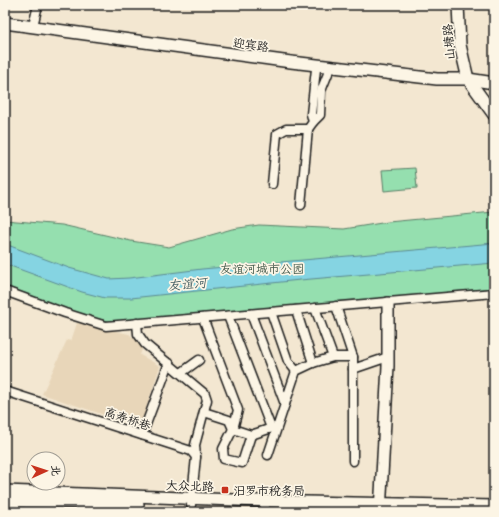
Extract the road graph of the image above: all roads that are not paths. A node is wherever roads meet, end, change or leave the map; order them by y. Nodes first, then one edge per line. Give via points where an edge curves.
1 (38, 5) edge
2 (458, 5) edge
3 (462, 5) edge
4 (5, 23) edge
5 (33, 26) junction
6 (5, 30) edge
7 (316, 70) junction
8 (329, 71) junction
9 (494, 83) edge
10 (473, 84) junction
11 (494, 90) edge
12 (494, 110) edge
13 (494, 115) edge
14 (311, 125) junction
15 (272, 184) dead end
16 (302, 205) dead end
17 (5, 291) edge
18 (494, 293) edge
19 (388, 303) junction
20 (336, 306) junction
21 (315, 308) junction
22 (296, 310) junction
23 (271, 312) junction
24 (251, 314) junction
25 (228, 316) junction
26 (203, 318) junction
27 (137, 323) junction
28 (333, 356) junction
29 (388, 356) junction
30 (353, 357) junction
31 (199, 360) dead end
32 (170, 363) junction
33 (313, 363) junction
34 (353, 369) junction
35 (296, 371) junction
36 (181, 373) junction
37 (5, 391) edge
38 (285, 404) junction
39 (204, 412) junction
40 (274, 427) junction
41 (233, 429) junction
42 (142, 435) junction
43 (251, 435) junction
44 (268, 455) dead end
45 (196, 457) junction
46 (353, 461) dead end
47 (5, 491) edge
48 (5, 501) edge
49 (191, 502) junction
50 (494, 506) edge
51 (380, 508) edge
52 (265, 509) edge
53 (470, 512) edge

1 - 5 street
2 - 10 main road, 山塘路 via 460,45
3 - 10 main road, 山塘路 via 465,62
4 - 5 main road, 迎宾路
5 - 10 main road, 迎宾路
6 - 7 main road, 迎宾路
7 - 8 main road, 迎宾路
7 - 14 street
8 - 10 main road, 迎宾路
8 - 14 street via 321,91 320,115
9 - 10 main road, 迎宾路
10 - 11 main road, 迎宾路
10 - 12 main road, 山塘路
10 - 13 main road, 山塘路
14 - 15 street via 286,129 277,134
14 - 16 street
17 - 27 street via 106,326
18 - 19 street
19 - 20 street
19 - 29 main road
20 - 21 street
20 - 30 street
21 - 22 street
21 - 28 street
22 - 23 street
22 - 33 street
23 - 24 street
23 - 35 street via 288,361
24 - 25 street
24 - 38 street
25 - 26 street
25 - 40 street
26 - 27 street
26 - 41 street via 238,410
27 - 32 street via 138,334 145,344
28 - 30 street
28 - 33 street
29 - 34 street
29 - 51 main road
30 - 34 street
31 - 36 street
32 - 36 street
32 - 42 street
33 - 35 street
34 - 46 street
35 - 38 street
36 - 39 street via 205,394 207,400
37 - 42 street, 高寿桥巷
38 - 40 street
39 - 41 street via 229,420
39 - 45 street via 195,445
40 - 43 street
40 - 44 street
41 - 43 street
41 - 43 street via 223,449 224,459 242,463
42 - 45 street, 高寿桥巷 via 191,451
45 - 49 street
47 - 49 main road, 大众北路
48 - 49 main road, 大众北路
49 - 51 main road, 大众北路
49 - 52 main road, 大众北路
50 - 51 main road, 大众北路
51 - 52 main road, 大众北路
51 - 53 main road, 大众北路

